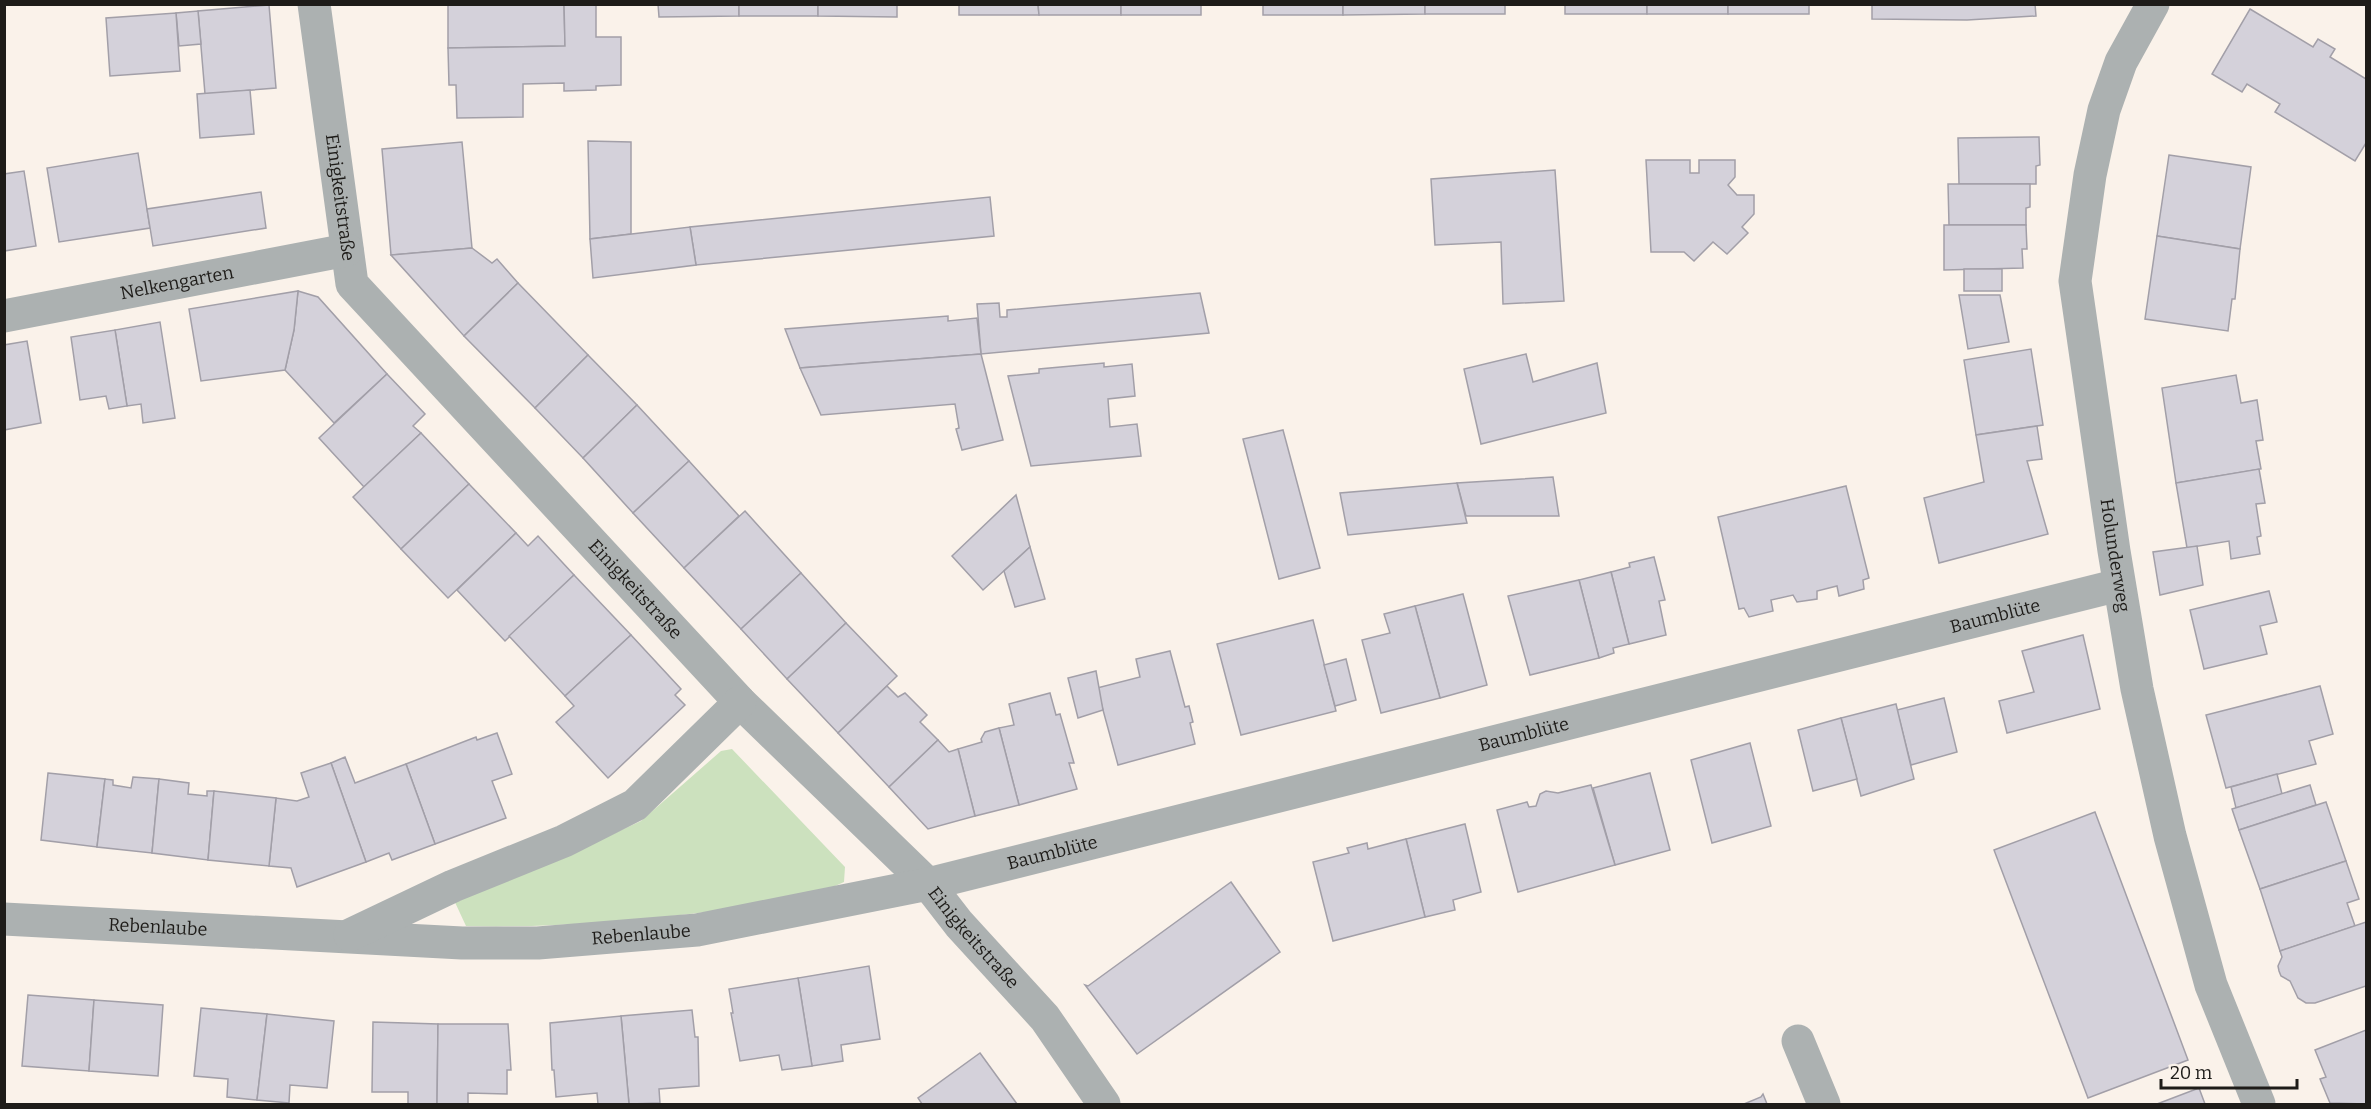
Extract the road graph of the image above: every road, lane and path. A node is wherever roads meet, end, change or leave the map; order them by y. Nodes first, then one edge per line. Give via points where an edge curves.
1 (314, 4) edge
2 (2153, 4) edge
3 (347, 250) junction
4 (4, 316) edge
5 (2119, 585) junction
6 (740, 702) junction
7 (928, 884) junction
8 (4, 919) edge
9 (348, 936) junction
10 (1798, 1041) dead end
11 (1104, 1104) edge
12 (1824, 1104) edge
13 (2259, 1104) edge

1 - 3 street, Einigkeitstraße
2 - 5 street, Holunderweg via 2121,62 2104,110 2075,280
3 - 4 street, Nelkengarten
3 - 6 street, Einigkeitstraße via 352,284
5 - 7 street, Baumblüte
5 - 13 street, Holunderweg via 2170,836 2211,985
6 - 7 street, Einigkeitstraße
6 - 9 street, Rebenlaube via 635,805 564,841 453,886
7 - 9 street, Rebenlaube via 698,930 538,942 462,943
7 - 11 street, Einigkeitstraße via 1045,1018
8 - 9 street, Rebenlaube
10 - 12 street

